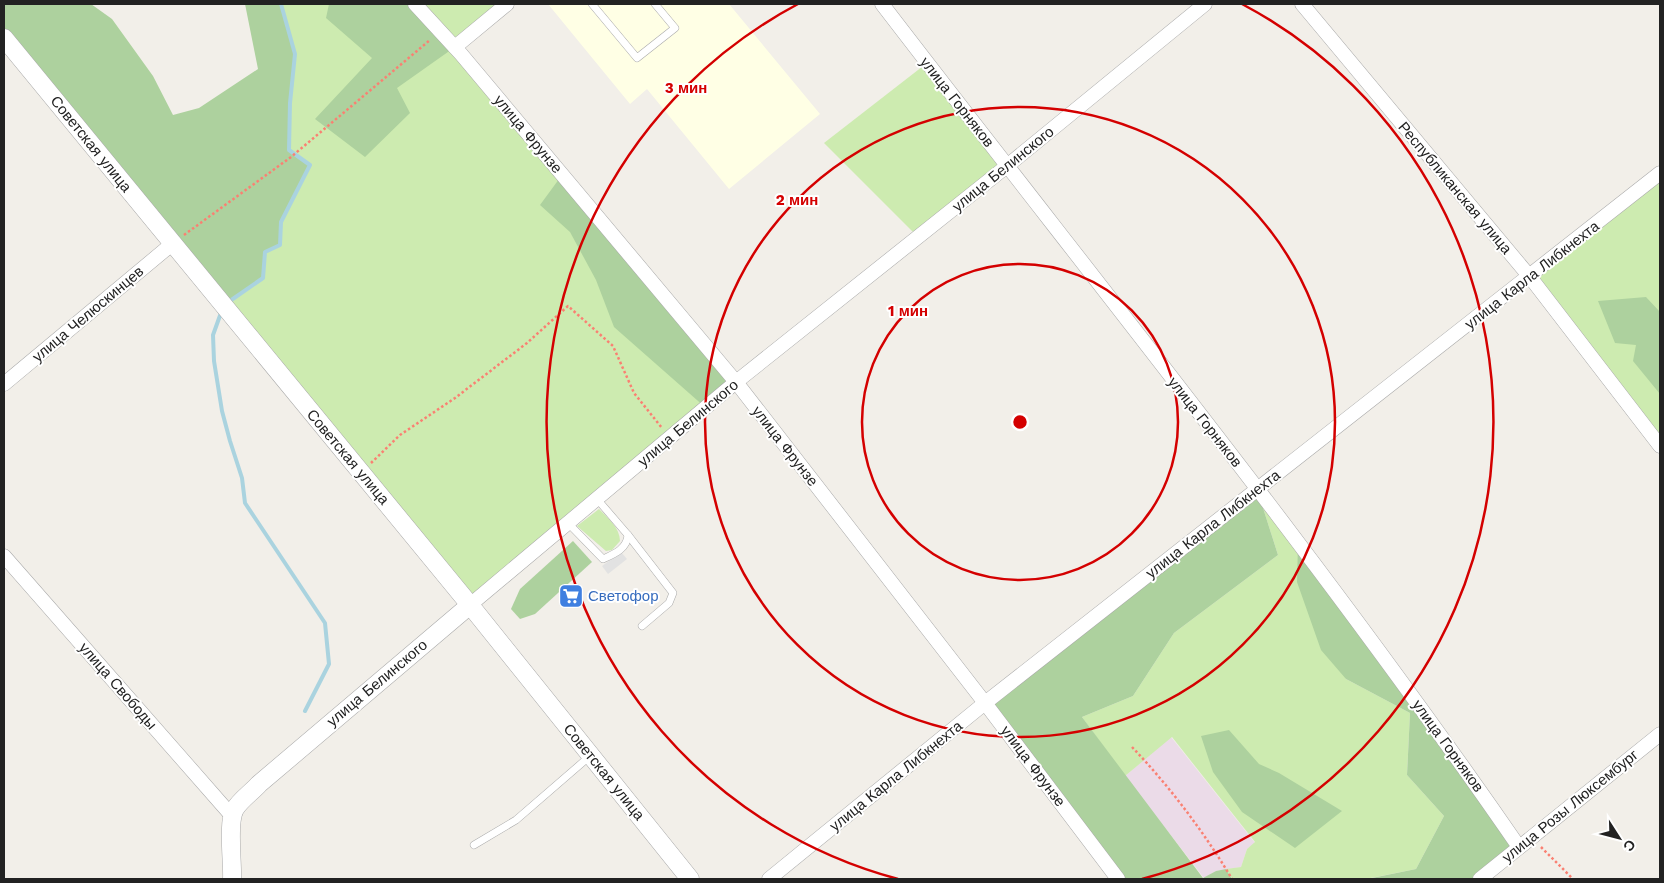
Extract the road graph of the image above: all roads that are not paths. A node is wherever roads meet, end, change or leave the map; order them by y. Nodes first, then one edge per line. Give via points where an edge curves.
1 (415, 4) edge
2 (507, 4) edge
3 (592, 4) edge
4 (655, 4) edge
5 (882, 4) edge
6 (1205, 4) edge
7 (1302, 4) edge
8 (4, 38) edge
9 (455, 47) junction
10 (1007, 166) junction
11 (1660, 173) edge
12 (172, 244) junction
13 (1530, 277) junction
14 (736, 382) junction
15 (4, 384) edge
16 (1660, 446) edge
17 (1258, 489) junction
18 (597, 499) junction
19 (568, 523) junction
20 (628, 535) junction
21 (4, 556) edge
22 (470, 605) junction
23 (642, 626) dead end
24 (985, 704) junction
25 (1660, 734) edge
26 (590, 755) junction
27 (232, 816) junction
28 (474, 845) dead end
29 (1519, 847) junction
30 (232, 879) edge
31 (690, 879) edge
32 (769, 879) edge
33 (1118, 879) edge
34 (1480, 879) edge

1 - 9 street, улица Фрунзе
2 - 9 street
3 - 4 lane via 637,58 675,28
5 - 10 street, улица Горняков
6 - 10 street, улица Белинского
7 - 13 street, Республиканская улица
8 - 12 street, Советская улица
9 - 14 street, улица Фрунзе
10 - 14 street, улица Белинского
10 - 17 street, улица Горняков
11 - 13 street, улица Карла Либкнехта
12 - 15 street, улица Челюскинцев
12 - 22 street, Советская улица
13 - 16 street, Республиканская улица
13 - 17 street, улица Карла Либкнехта
14 - 18 street, улица Белинского
14 - 24 street, улица Фрунзе
17 - 24 street, улица Карла Либкнехта
17 - 29 street, улица Горняков via 1453,751
18 - 19 street, улица Белинского
18 - 20 lane
19 - 20 lane via 603,559 620,550 628,542
19 - 22 street, улица Белинского
20 - 23 lane via 672,593 669,603
21 - 27 street, улица Свободы
22 - 26 street, Советская улица
22 - 27 street, улица Белинского via 259,784
24 - 32 street, улица Карла Либкнехта
24 - 33 street, улица Фрунзе
25 - 29 street, улица Розы Люксембург
26 - 28 lane via 516,820
26 - 31 street, Советская улица
27 - 30 street
29 - 34 street, улица Розы Люксембург

